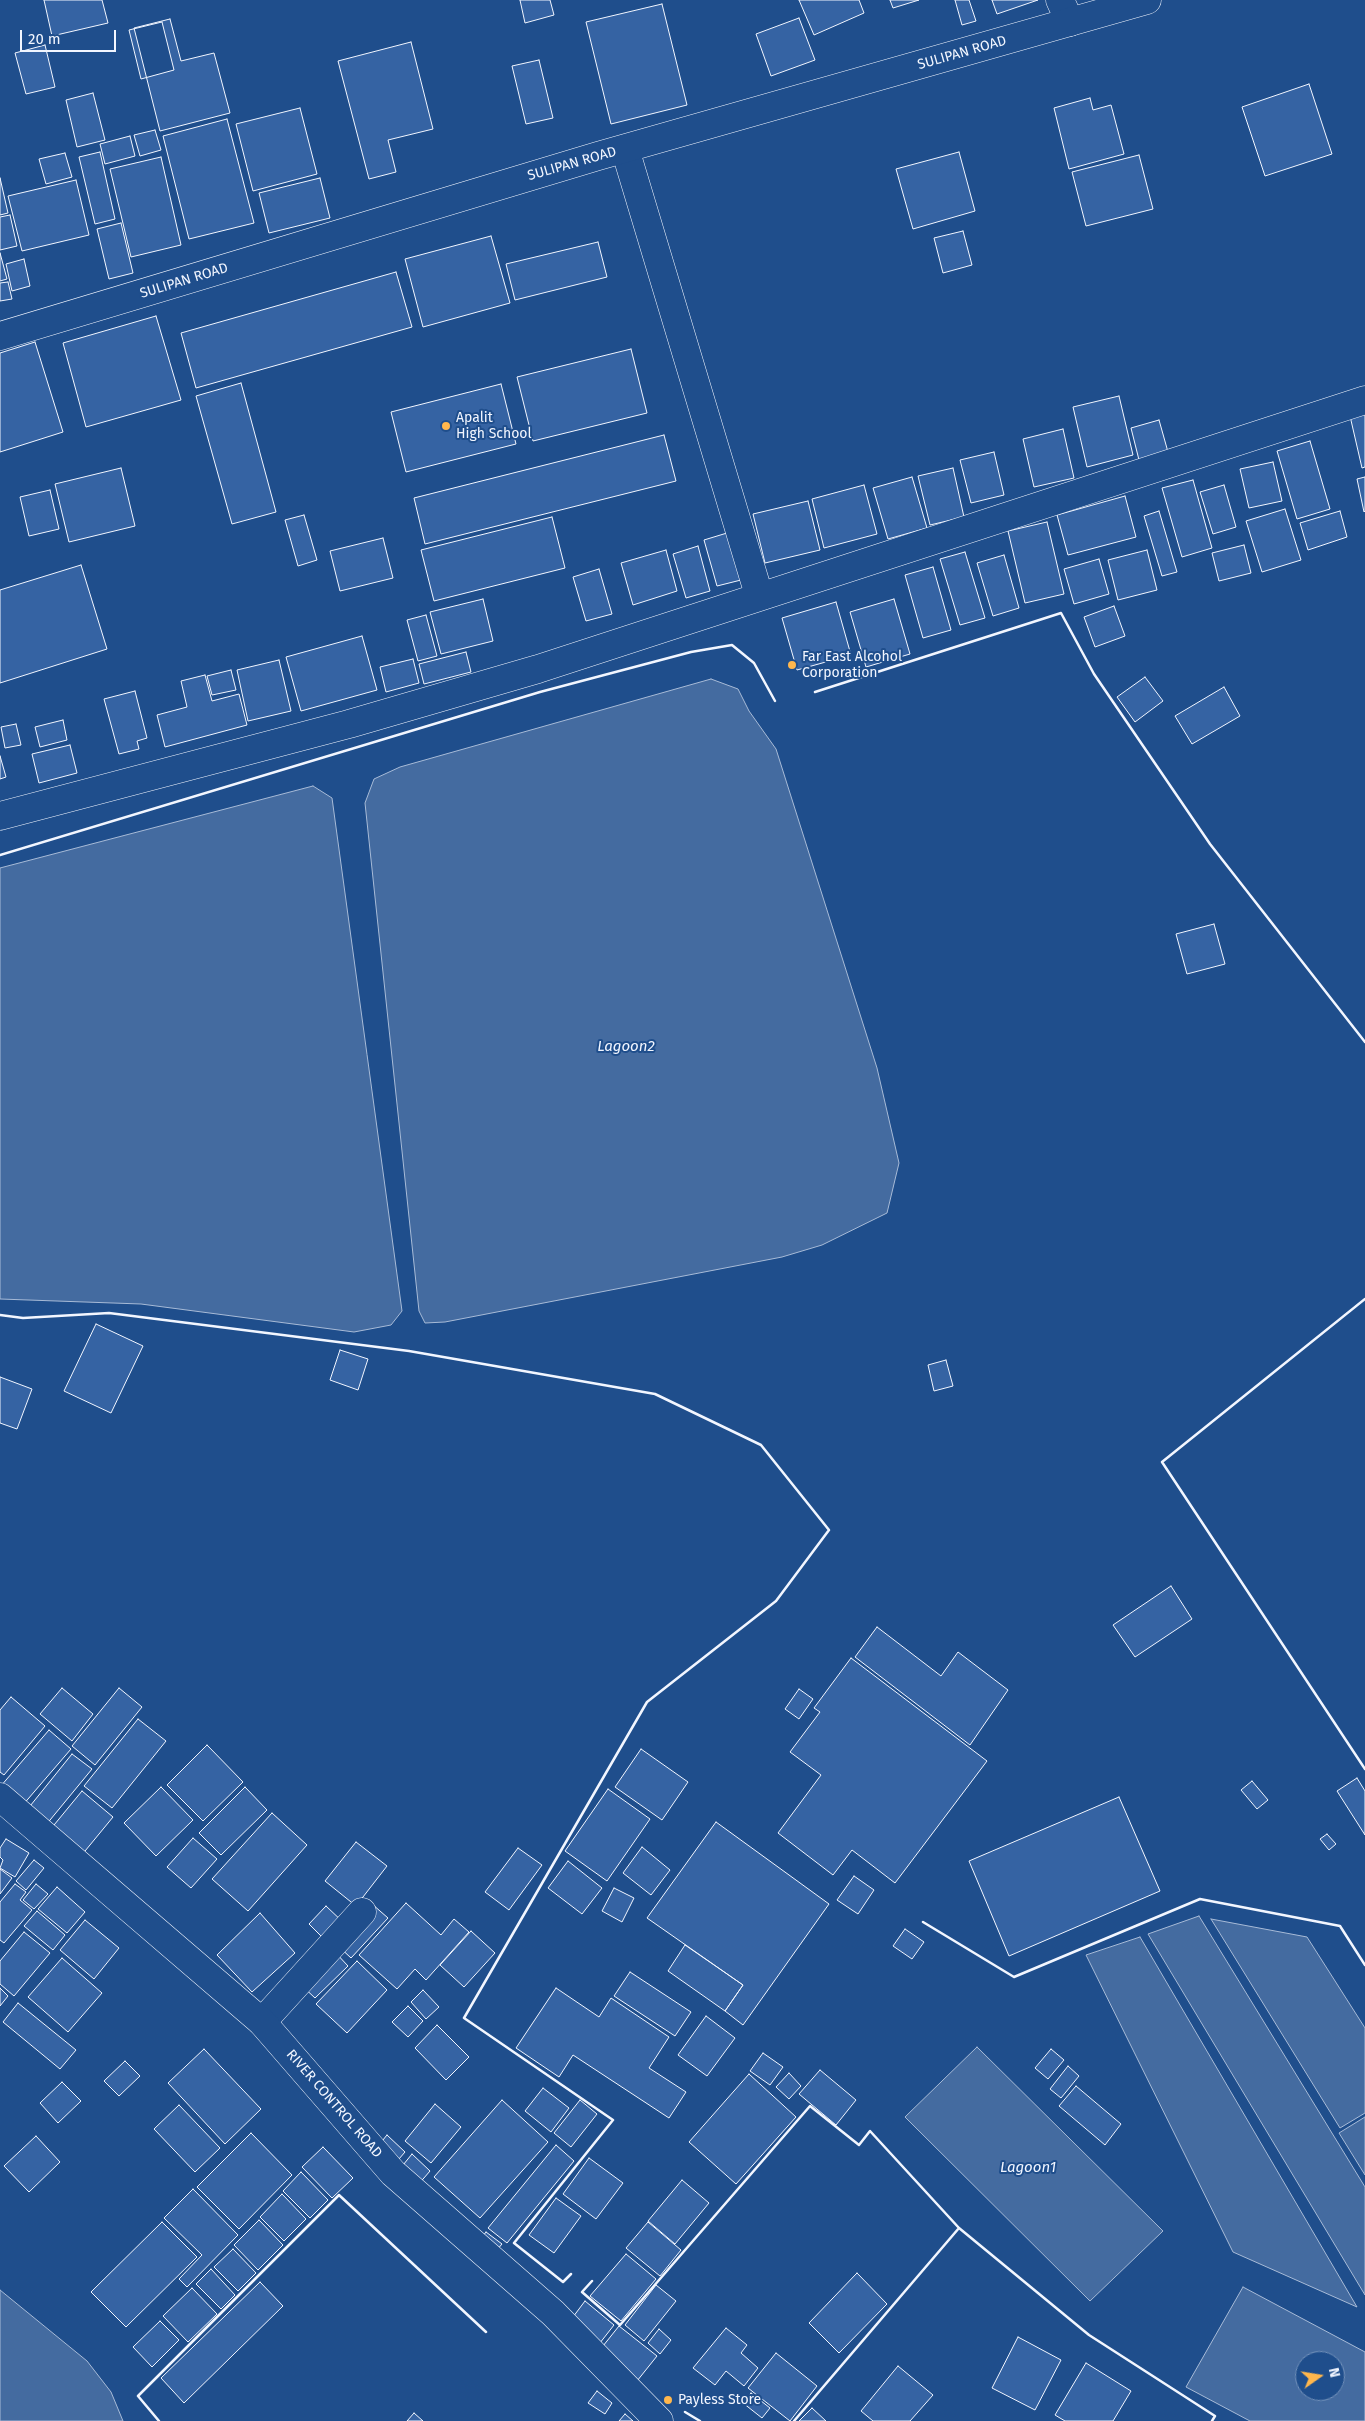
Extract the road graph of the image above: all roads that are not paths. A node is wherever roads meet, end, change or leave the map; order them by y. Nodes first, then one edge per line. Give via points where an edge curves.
1 (1147, 0) edge
2 (1065, 11) edge
3 (625, 149) junction
4 (0, 336) edge
5 (1365, 400) edge
6 (760, 595) junction
7 (0, 816) edge
8 (0, 1797) edge
9 (362, 1912) dead end
10 (262, 2022) junction
11 (659, 2421) edge

1 - 2 street, SULIPAN ROAD
2 - 3 street, SULIPAN ROAD
3 - 4 street, SULIPAN ROAD
3 - 6 street
5 - 6 street
6 - 7 street via 538,669 424,703
8 - 10 street, RIVER CONTROL ROAD
9 - 10 street
10 - 11 street, RIVER CONTROL ROAD via 393,2173 552,2313

